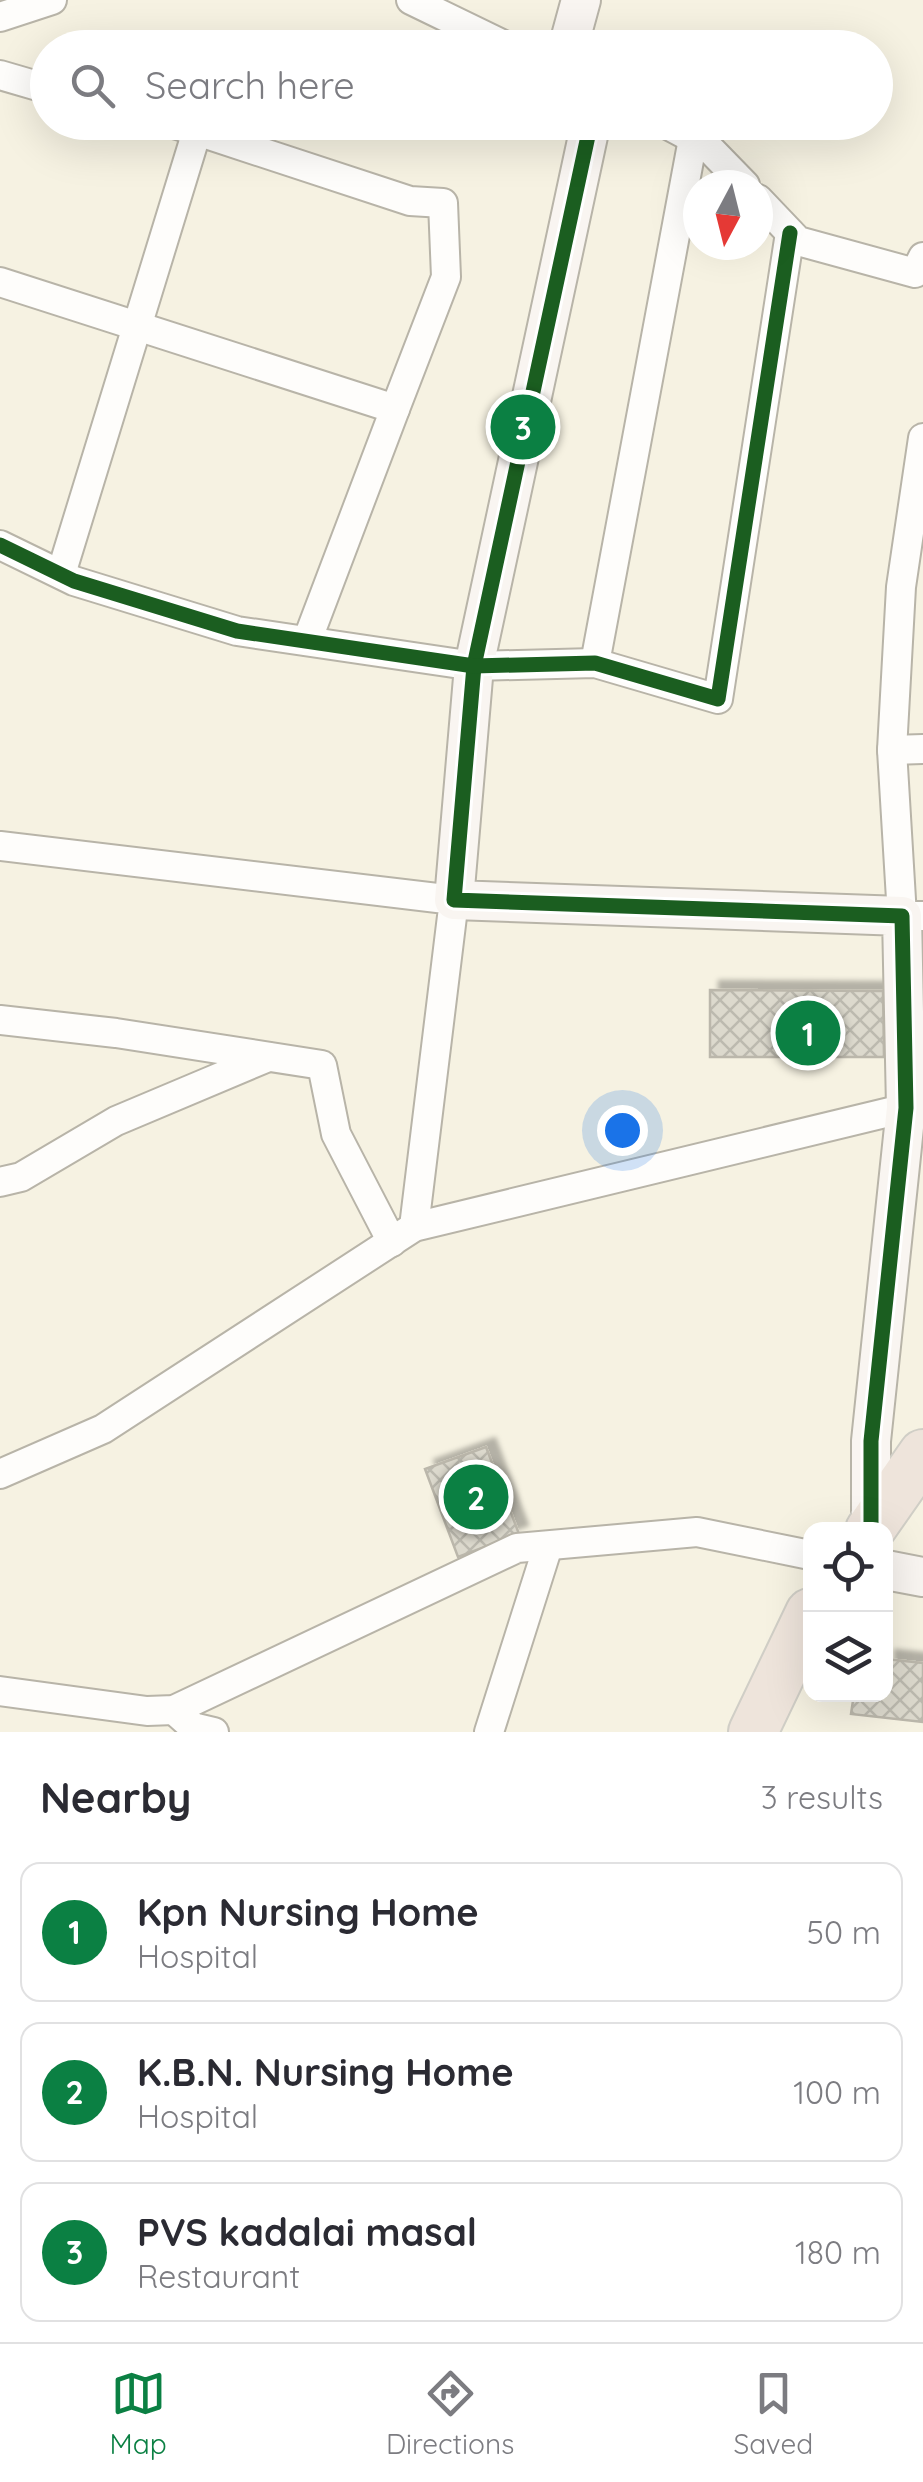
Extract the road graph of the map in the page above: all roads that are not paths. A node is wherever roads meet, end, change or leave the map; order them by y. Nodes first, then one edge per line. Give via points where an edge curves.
1 (52, 0) edge
2 (411, 0) edge
3 (582, 0) edge
4 (0, 17) edge
5 (473, 30) edge
6 (573, 30) edge
7 (0, 75) edge
8 (30, 84) edge
9 (195, 140) edge
10 (225, 140) edge
11 (588, 140) edge
12 (693, 140) edge
13 (696, 140) edge
14 (730, 170) edge
15 (773, 214) edge
16 (790, 232) junction
17 (923, 257) edge
18 (0, 282) edge
19 (136, 326) junction
20 (394, 408) junction
21 (923, 438) edge
22 (0, 545) edge
23 (61, 574) junction
24 (912, 587) edge
25 (308, 641) junction
26 (595, 662) junction
27 (474, 666) junction
28 (923, 749) edge
29 (892, 750) junction
30 (0, 846) edge
31 (454, 900) junction
32 (912, 916) edge
33 (0, 1020) edge
34 (269, 1056) junction
35 (914, 1108) edge
36 (0, 1182) edge
37 (403, 1235) junction
38 (923, 1454) edge
39 (0, 1474) edge
40 (874, 1522) edge
41 (886, 1522) edge
42 (548, 1546) junction
43 (803, 1554) edge
44 (893, 1556) edge
45 (923, 1578) edge
46 (803, 1628) edge
47 (803, 1681) edge
48 (0, 1691) edge
49 (161, 1711) junction
50 (123, 1732) edge
51 (214, 1732) edge
52 (489, 1732) edge
53 (753, 1732) edge
54 (780, 1732) edge

1 - 4 street
2 - 5 street
3 - 6 street
7 - 8 street
9 - 19 street
10 - 20 street via 410,201 443,204 446,276
11 - 27 street
12 - 26 street
13 - 14 street
15 - 16 street
16 - 17 street via 798,241 915,273
16 - 26 street via 718,699
18 - 19 street
19 - 20 street
19 - 23 street
20 - 25 street
21 - 24 street
22 - 23 street
23 - 25 street via 237,631
24 - 29 street
25 - 27 street
26 - 27 street
27 - 31 street
28 - 29 street
29 - 32 street
30 - 31 street
31 - 32 street
31 - 37 street
32 - 35 street
33 - 34 street
34 - 36 street via 116,1121
34 - 37 street via 322,1065 336,1134
35 - 37 street
35 - 40 street via 871,1442
37 - 39 street via 103,1429
38 - 41 highway
42 - 43 street via 697,1532
42 - 49 street via 517,1548
42 - 52 street
44 - 45 street
46 - 53 highway
47 - 54 highway
48 - 49 street
49 - 50 street
49 - 51 street

